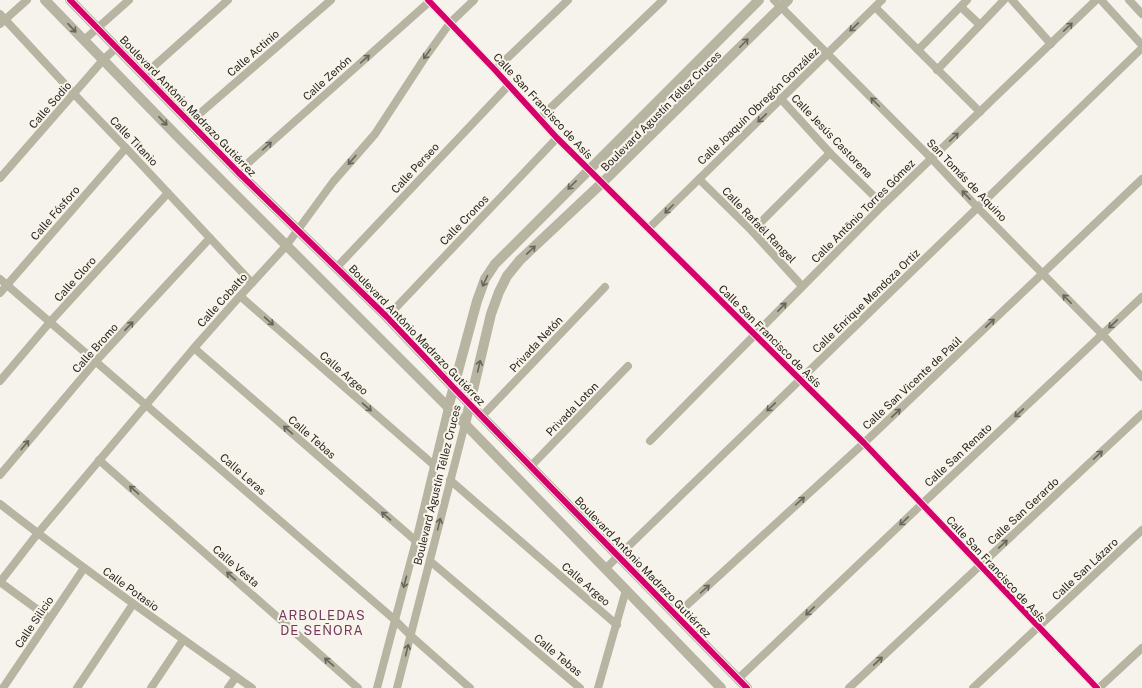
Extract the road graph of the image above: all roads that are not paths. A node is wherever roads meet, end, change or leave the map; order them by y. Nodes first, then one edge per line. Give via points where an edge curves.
1 (27, 0) edge
2 (45, 0) edge
3 (70, 0) edge
4 (129, 0) edge
5 (228, 0) edge
6 (331, 0) edge
7 (474, 0) edge
8 (568, 0) edge
9 (663, 0) edge
10 (759, 0) edge
11 (788, 0) edge
12 (882, 0) edge
13 (967, 0) edge
14 (1004, 0) edge
15 (1012, 0) edge
16 (1096, 0) edge
17 (1101, 0) edge
18 (1129, 0) edge
19 (428, 1) edge
20 (777, 4) edge
21 (875, 7) junction
22 (961, 7) junction
23 (1142, 14) edge
24 (2, 19) edge
25 (450, 23) junction
26 (980, 25) junction
27 (98, 28) junction
28 (84, 40) junction
29 (1051, 44) junction
30 (1142, 46) edge
31 (117, 47) junction
32 (918, 50) junction
33 (827, 54) junction
34 (103, 60) junction
35 (495, 70) junction
36 (937, 70) junction
37 (144, 75) junction
38 (509, 85) junction
39 (74, 94) junction
40 (781, 99) junction
41 (980, 112) junction
42 (540, 118) junction
43 (190, 122) junction
44 (557, 138) junction
45 (126, 148) junction
46 (830, 153) junction
47 (932, 158) junction
48 (588, 168) junction
49 (238, 172) junction
50 (0, 178) edge
51 (699, 179) junction
52 (1142, 180) edge
53 (603, 182) junction
54 (168, 193) junction
55 (883, 206) junction
56 (978, 208) junction
57 (649, 228) junction
58 (297, 229) junction
59 (752, 231) junction
60 (210, 238) junction
61 (286, 246) junction
62 (337, 267) junction
63 (1042, 274) junction
64 (0, 279) edge
65 (252, 283) junction
66 (7, 285) junction
67 (802, 286) junction
68 (605, 287) dead end
69 (0, 293) edge
70 (240, 296) junction
71 (1142, 297) edge
72 (387, 317) junction
73 (50, 322) junction
74 (1102, 334) junction
75 (755, 335) junction
76 (194, 348) junction
77 (96, 361) junction
78 (628, 366) dead end
79 (1142, 377) edge
80 (799, 380) junction
81 (0, 381) edge
82 (453, 387) junction
83 (470, 404) junction
84 (147, 405) junction
85 (448, 408) junction
86 (1142, 414) edge
87 (482, 416) junction
88 (465, 424) junction
89 (650, 441) dead end
90 (864, 443) junction
91 (100, 460) junction
92 (435, 466) junction
93 (532, 466) junction
94 (0, 475) edge
95 (450, 480) junction
96 (0, 504) edge
97 (922, 504) junction
98 (1142, 530) edge
99 (38, 533) junction
100 (416, 541) junction
101 (618, 556) junction
102 (430, 561) junction
103 (980, 566) junction
104 (84, 568) junction
105 (605, 569) junction
106 (0, 582) edge
107 (626, 590) junction
108 (133, 604) junction
109 (676, 615) junction
110 (49, 618) junction
111 (395, 620) junction
112 (617, 625) junction
113 (1038, 628) junction
114 (410, 636) junction
115 (183, 640) junction
116 (1142, 648) edge
117 (236, 676) junction
118 (738, 679) junction
119 (3, 688) edge
120 (77, 688) edge
121 (152, 688) edge
122 (228, 688) edge
123 (252, 688) edge
124 (358, 688) edge
125 (377, 688) edge
126 (397, 688) edge
127 (470, 688) edge
128 (580, 688) edge
129 (598, 688) edge
130 (721, 688) edge
131 (747, 688) edge
132 (849, 688) edge
133 (973, 688) edge
134 (1098, 688) edge

1 - 24 street
2 -> 28 street
3 - 27 street, Boulevard Antônio Madrazo Gutiérrez
4 - 27 street
5 - 37 street
6 - 43 street, Calle Actinio
7 - 25 street, Calle Cobalto
8 - 35 street
9 - 42 street
10 - 48 street, Boulevard Agustín Téllez Cruces
11 - 20 street, Boulevard Agustín Téllez Cruces
12 - 21 street, Calle Joaquín Obregón González
13 - 22 street
14 - 26 street
15 - 29 street
29 -> 16 street, Calle Antônio Torres Gómez
17 - 30 street
18 - 23 street
19 - 25 street, Calle San Francisco de Asís
49 -> 19 street, Calle Zenón
20 - 33 street, San Tomás de Aquino
53 -> 20 street, Boulevard Agustín Téllez Cruces
21 - 32 street
21 -> 33 street, Calle Joaquín Obregón González
22 - 26 street
22 - 32 street
24 - 39 street, Calle Titanio
25 - 35 street, Calle San Francisco de Asís
25 -> 58 street, Calle Cobalto via 375,134 333,182
26 - 36 street
27 - 28 street
27 - 31 street, Boulevard Antônio Madrazo Gutiérrez
28 - 34 street
29 - 41 street, Calle Antônio Torres Gómez
30 - 56 street, Calle Enrique Mendoza Ortiz
31 - 34 street, Calle Sodio
31 - 37 street, Boulevard Antônio Madrazo Gutiérrez
32 - 36 street
33 - 40 street, Calle Joaquín Obregón González
47 -> 33 street, San Tomás de Aquino
34 - 39 street, Calle Sodio
34 -> 61 street
35 - 38 street, Calle San Francisco de Asís
36 - 41 street
37 - 43 street, Boulevard Antônio Madrazo Gutiérrez
38 - 42 street, Calle San Francisco de Asís
38 - 62 street, Calle Perseo
39 - 45 street, Calle Titanio
39 - 50 street, Calle Sodio
40 - 46 street, Calle Jesús Castorena
40 -> 51 street, Calle Joaquín Obregón González
47 -> 41 street, Calle Antônio Torres Gómez
42 - 44 street, Calle San Francisco de Asís
43 - 49 street, Boulevard Antônio Madrazo Gutiérrez
44 - 48 street, Calle San Francisco de Asís
44 - 72 street, Calle Cronos
45 - 54 street, Calle Titanio
45 - 66 street, Calle Fósforo
46 - 55 street, Calle Jesús Castorena
46 - 59 street
47 - 55 street, Calle Antônio Torres Gómez
56 -> 47 street, San Tomás de Aquino
48 - 53 street, Calle San Francisco de Asís
48 -> 82 street, Boulevard Agustín Téllez Cruces via 494,264 477,301
49 - 58 street, Boulevard Antônio Madrazo Gutiérrez
51 -> 57 street, Calle Joaquín Obregón González
51 - 59 street, Calle Rafaél Rangel
52 - 63 street, Calle San Vicente de Paúl
53 - 57 street, Calle San Francisco de Asís
83 -> 53 street, Boulevard Agustín Téllez Cruces via 491,314 507,276 520,260
54 - 60 street, Calle Titanio
54 - 73 street, Calle Cloro
55 - 67 street, Calle Antônio Torres Gómez
56 - 63 street, San Tomás de Aquino
56 - 80 street, Calle Enrique Mendoza Ortiz
57 - 75 street, Calle San Francisco de Asís
58 - 61 street, Calle Cobalto
58 - 62 street, Boulevard Antônio Madrazo Gutiérrez
59 - 67 street, Calle Rafaél Rangel
60 - 65 street, Calle Titanio
77 -> 60 street, Calle Bromo
61 - 65 street, Calle Cobalto
61 - 85 street
62 - 72 street, Boulevard Antônio Madrazo Gutiérrez
74 -> 63 street, San Tomás de Aquino
90 -> 63 street, Calle San Vicente de Paúl
64 - 66 street, Calle Leras
65 - 70 street, Calle Cobalto
66 - 69 street, Calle Fósforo
66 - 73 street, Calle Leras
75 -> 67 street, Calle Antônio Torres Gómez
68 - 87 street, Privada Netón
70 - 76 street, Calle Cobalto
70 -> 92 street, Calle Argeo
71 -> 74 street, Calle San Renato
72 - 82 street, Boulevard Antônio Madrazo Gutiérrez
73 - 77 street, Calle Leras
73 - 81 street, Calle Cloro
74 - 79 street, San Tomás de Aquino
74 -> 97 street, Calle San Renato
75 - 80 street, Calle San Francisco de Asís
75 - 89 street, Calle Antônio Torres Gómez
76 - 84 street, Calle Cobalto
100 -> 76 street, Calle Tebas
77 - 84 street, Calle Leras
94 -> 77 street, Calle Bromo
78 - 93 street, Privada Loton
80 - 90 street, Calle San Francisco de Asís
80 -> 101 street, Calle Enrique Mendoza Ortiz
82 - 83 street, Boulevard Antônio Madrazo Gutiérrez
82 - 85 street, Boulevard Agustín Téllez Cruces
83 - 87 street, Boulevard Antônio Madrazo Gutiérrez
83 - 88 street, Boulevard Agustín Téllez Cruces
84 - 91 street, Calle Cobalto
84 - 111 street, Calle Leras
85 - 88 street
85 - 92 street, Boulevard Agustín Téllez Cruces
103 -> 86 street, Calle San Gerardo
87 - 93 street, Boulevard Antônio Madrazo Gutiérrez
88 - 95 street, Boulevard Agustín Téllez Cruces
88 - 105 street
90 - 97 street, Calle San Francisco de Asís
109 -> 90 street, Calle San Vicente de Paúl
91 - 99 street, Calle Cobalto
124 -> 91 street, Calle Vesta
92 - 100 street, Boulevard Agustín Téllez Cruces
93 - 101 street, Boulevard Antônio Madrazo Gutiérrez
102 -> 95 street, Boulevard Agustín Téllez Cruces
95 - 112 street, Calle Argeo
96 - 99 street, Calle Potasio
97 - 103 street, Calle San Francisco de Asís
97 -> 118 street, Calle San Renato
98 - 113 street, Calle San Lázaro
99 - 104 street, Calle Potasio
99 - 106 street, Calle Cobalto
100 -> 111 street, Boulevard Agustín Téllez Cruces
101 - 105 street, Calle Enrique Mendoza Ortiz
101 - 109 street, Boulevard Antônio Madrazo Gutiérrez
102 - 114 street, Boulevard Agustín Téllez Cruces
102 - 128 street, Calle Tebas
103 - 113 street, Calle San Francisco de Asís
132 -> 103 street, Calle San Gerardo
104 - 108 street, Calle Potasio
104 - 110 street, Calle Silicio
105 - 107 street
106 - 110 street
107 - 112 street
107 - 130 street
108 - 115 street, Calle Potasio
108 - 120 street
109 - 118 street, Boulevard Antônio Madrazo Gutiérrez
110 - 119 street, Calle Silicio
111 - 114 street, Calle Leras
111 - 125 street, Boulevard Agustín Téllez Cruces
112 - 129 street
113 - 133 street, Calle San Lázaro
113 - 134 street, Calle San Francisco de Asís
126 -> 114 street, Boulevard Agustín Téllez Cruces
114 - 127 street, Calle Leras
115 - 117 street, Calle Potasio
115 - 121 street
116 - 134 street
117 - 122 street
117 - 123 street, Calle Potasio
118 - 131 street, Boulevard Antônio Madrazo Gutiérrez

